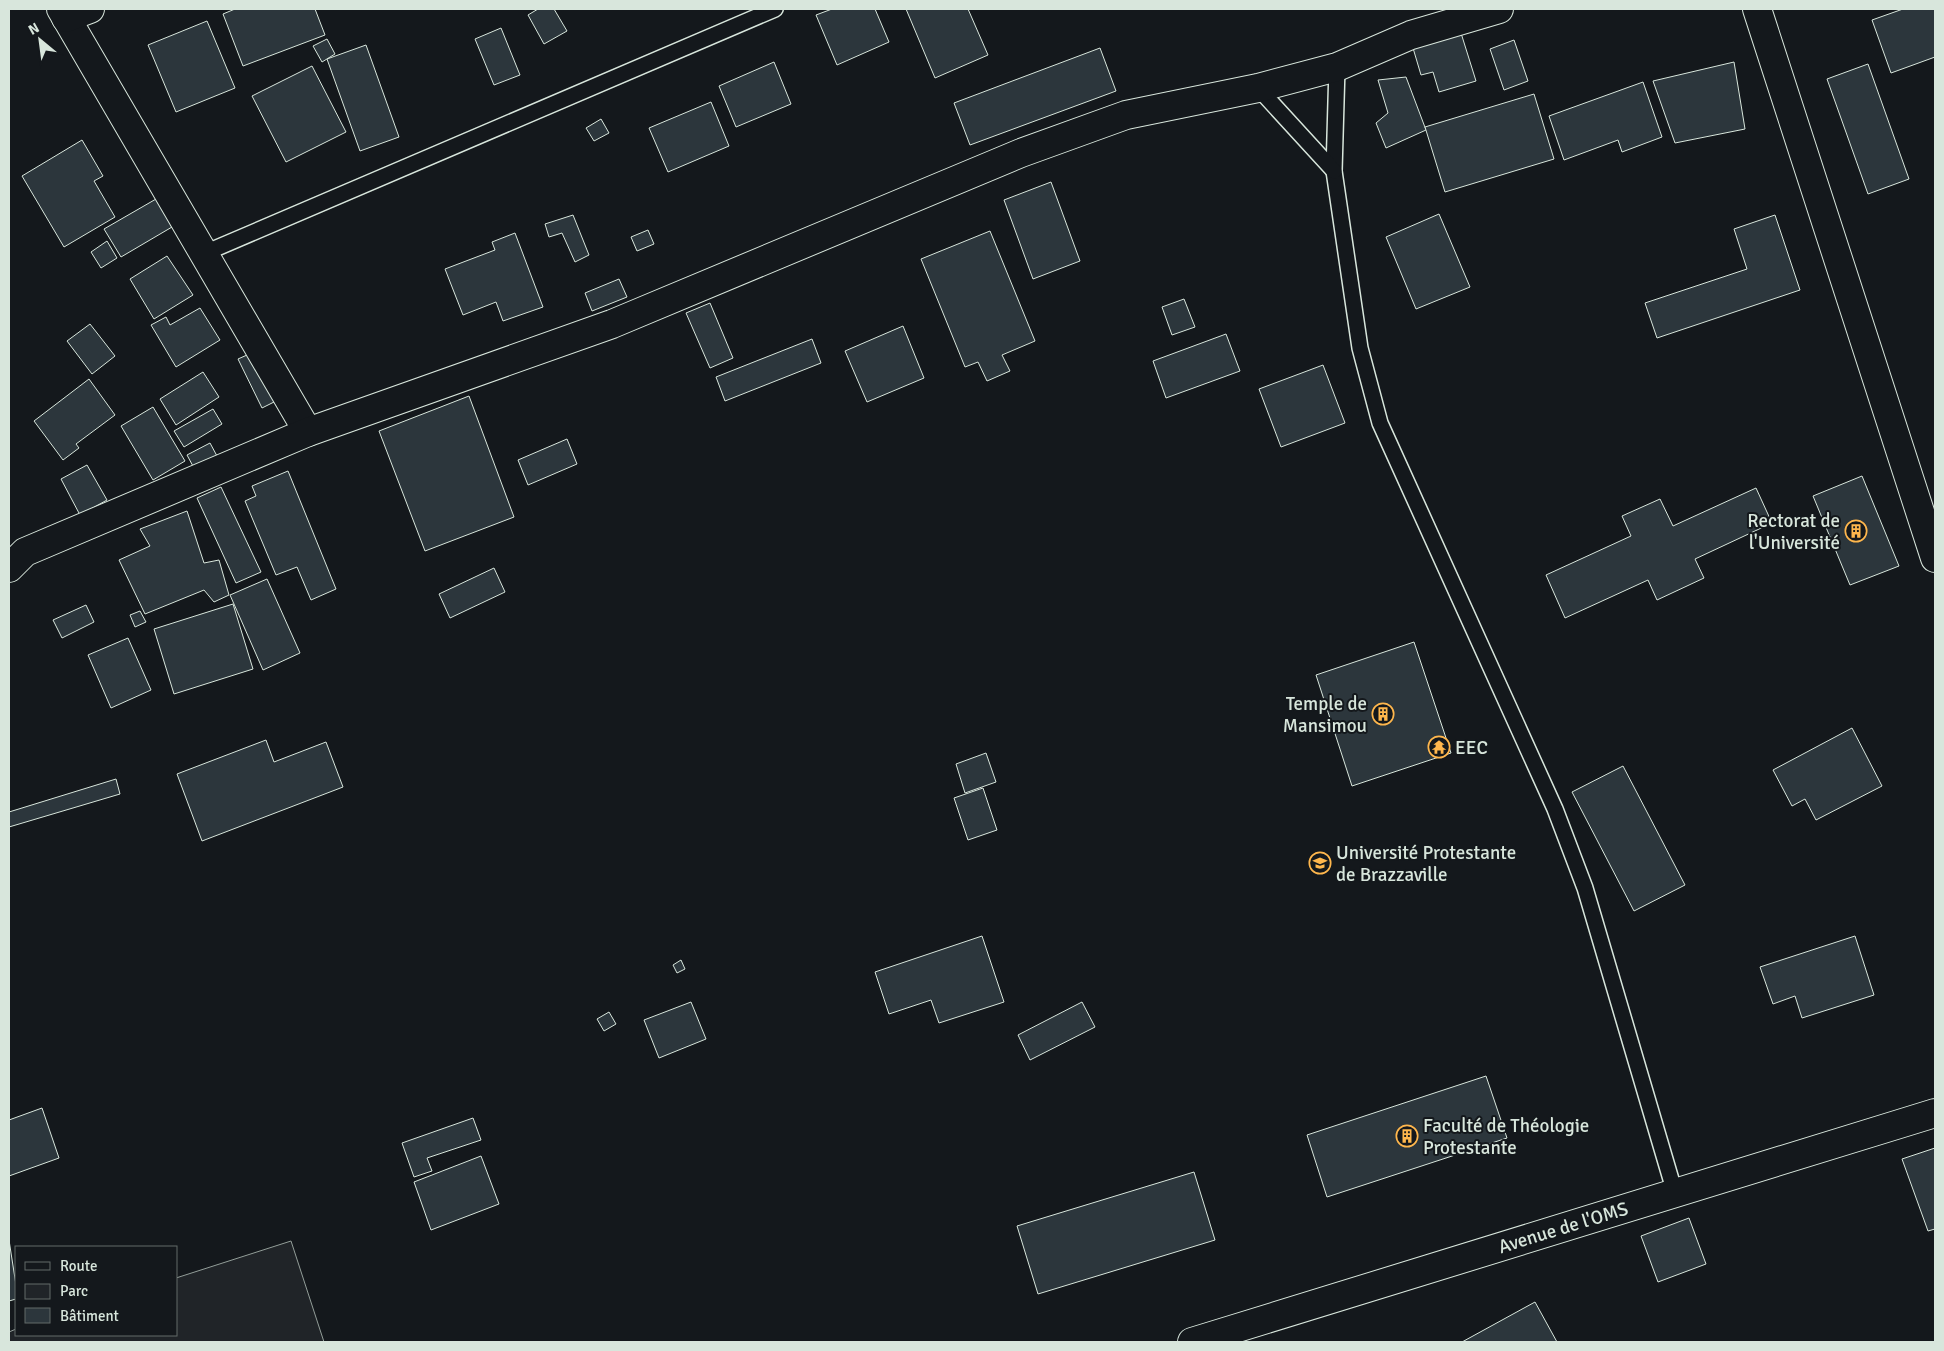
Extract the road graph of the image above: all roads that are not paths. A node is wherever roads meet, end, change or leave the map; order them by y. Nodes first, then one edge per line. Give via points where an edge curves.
1 (775, 9) edge
2 (1499, 9) edge
3 (1757, 9) edge
4 (72, 12) edge
5 (1337, 68) junction
6 (1258, 88) junction
7 (1334, 171) junction
8 (204, 253) junction
9 (308, 432) junction
10 (1935, 558) edge
11 (9, 568) edge
12 (1935, 1113) edge
13 (1675, 1193) junction
14 (1242, 1334) edge
15 (1192, 1342) edge

1 - 8 lane
2 - 5 street via 1411,35
3 - 10 street
4 - 8 street
5 - 6 street
5 - 7 lane
6 - 7 lane
6 - 9 street via 1126,115 1039,147 612,324
7 - 13 lane via 1360,348 1380,423 1559,817 1585,888
8 - 9 street
9 - 11 street via 25,552
12 - 13 street, Avenue de l'OMS
13 - 14 street, Avenue de l'OMS
14 - 15 street, Avenue de l'OMS

